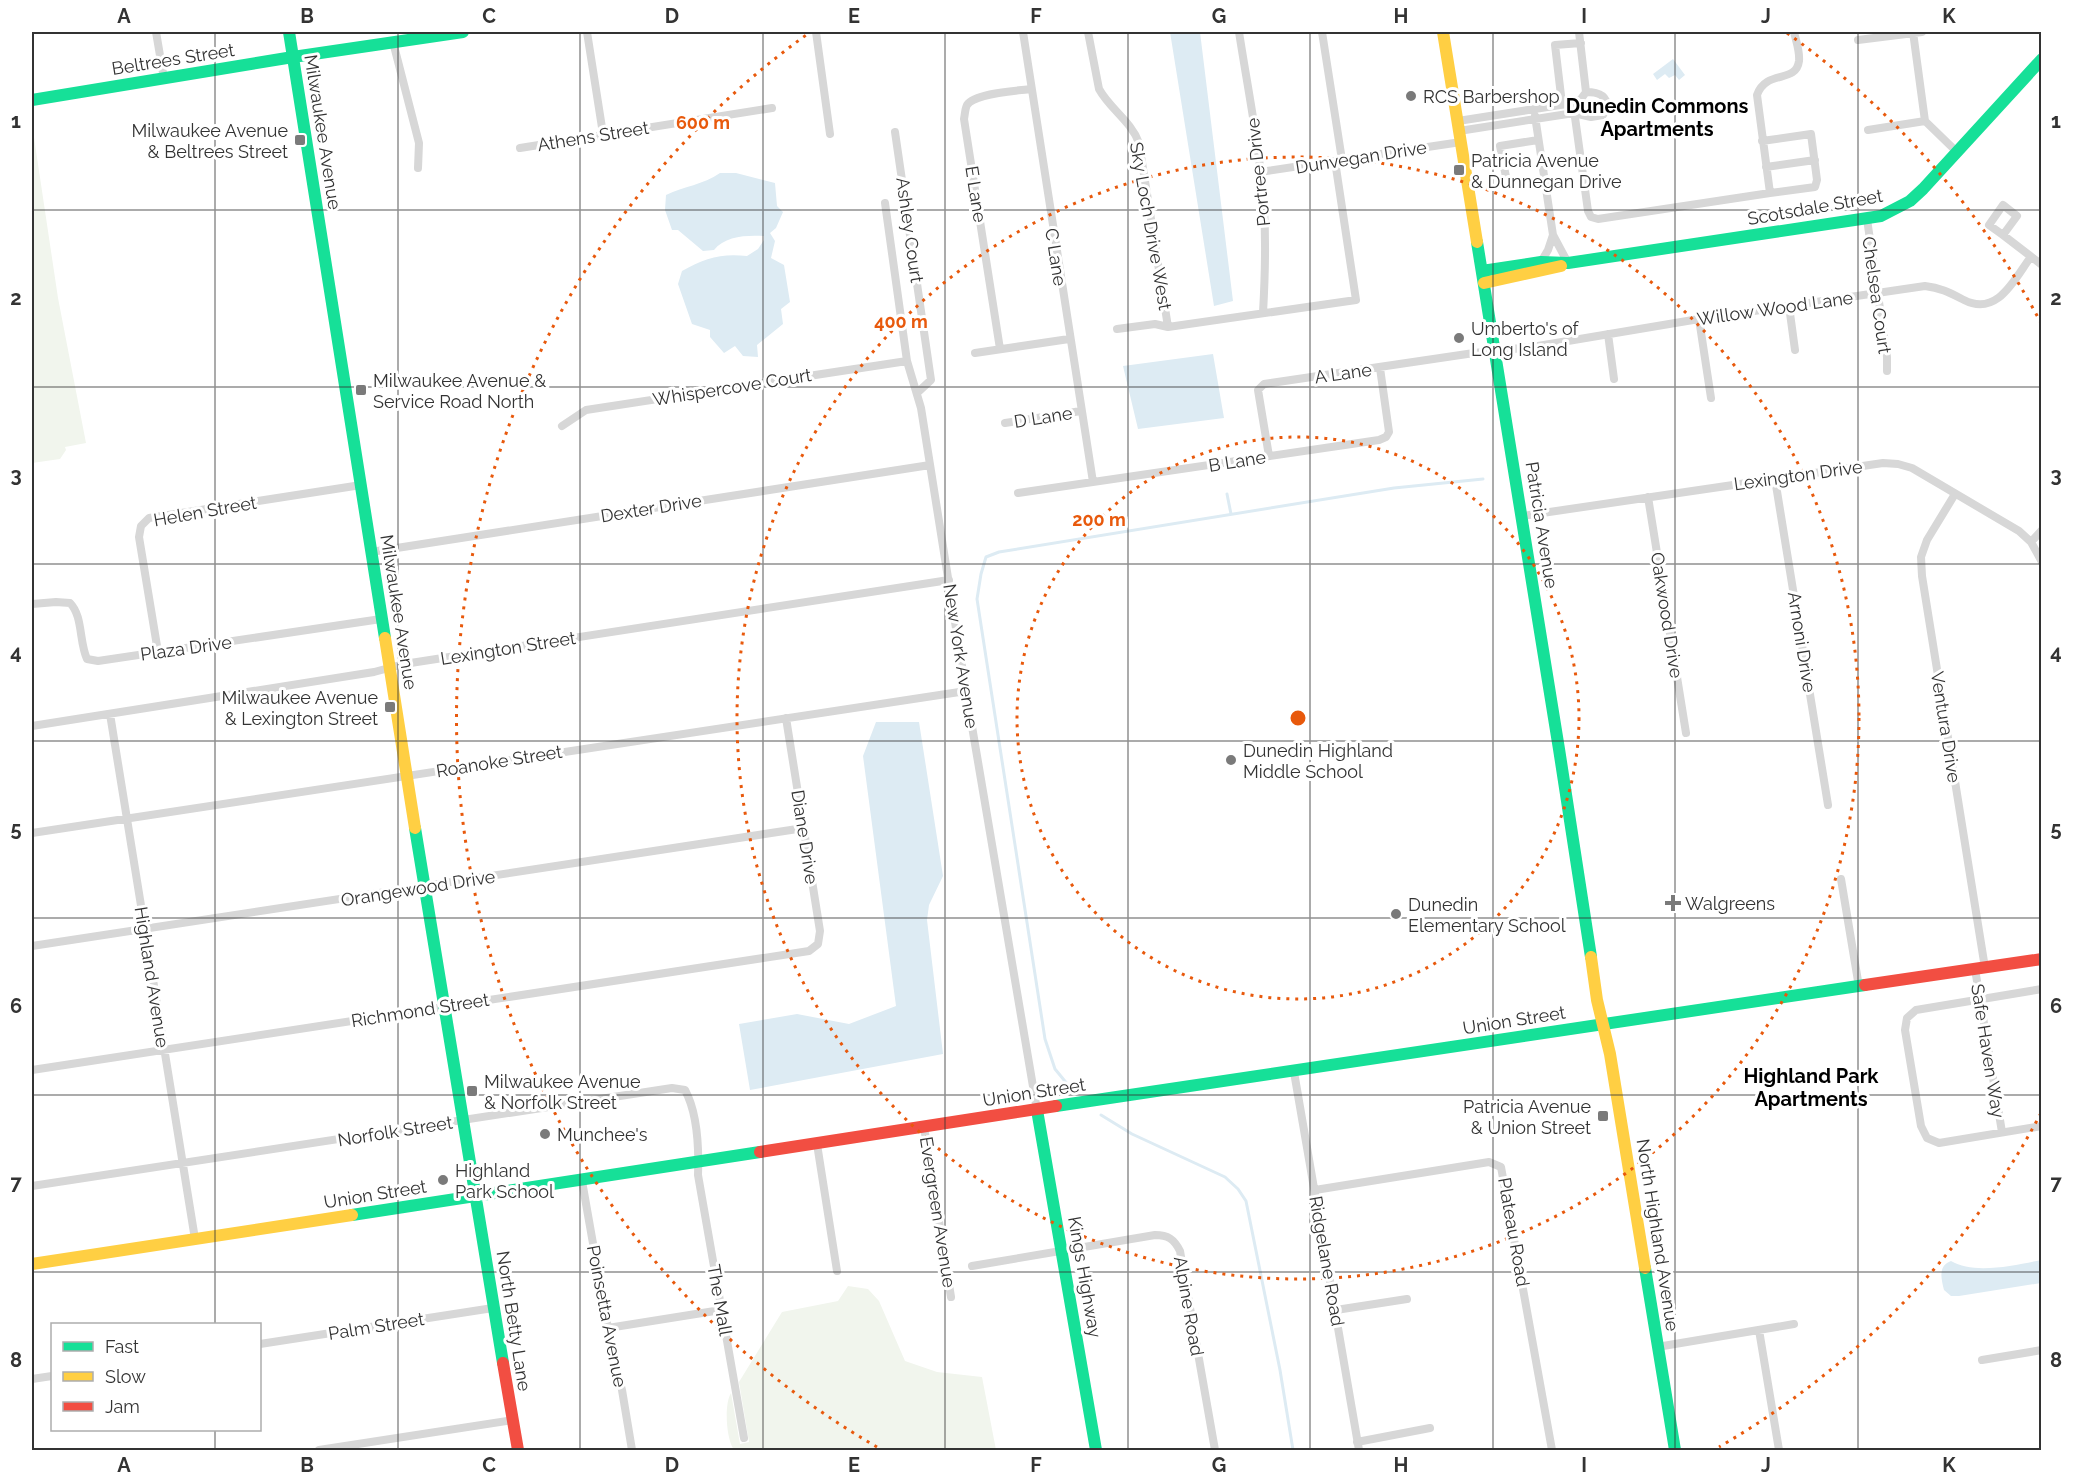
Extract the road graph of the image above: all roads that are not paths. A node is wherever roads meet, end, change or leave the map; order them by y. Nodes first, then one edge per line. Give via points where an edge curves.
1 (156, 32) edge
2 (289, 32) edge
3 (463, 32) edge
4 (586, 32) edge
5 (816, 32) edge
6 (1023, 32) edge
7 (1088, 32) edge
8 (1239, 32) edge
9 (1322, 32) edge
10 (1443, 32) edge
11 (1579, 32) edge
12 (1794, 32) edge
13 (1916, 32) edge
14 (1858, 40) dead end
15 (393, 42) junction
16 (1581, 43) junction
17 (293, 57) junction
18 (2042, 59) edge
19 (164, 79) junction
20 (1031, 89) junction
21 (1586, 92) junction
22 (32, 100) edge
23 (1573, 103) junction
24 (1562, 104) junction
25 (772, 108) dead end
26 (1534, 109) junction
27 (1574, 113) junction
28 (1535, 119) junction
29 (1925, 121) junction
30 (1868, 130) dead end
31 (1459, 131) junction
32 (895, 132) dead end
33 (603, 134) junction
34 (830, 134) dead end
35 (1538, 140) junction
36 (1762, 141) junction
37 (520, 148) dead end
38 (1957, 152) junction
39 (1339, 160) junction
40 (1815, 160) junction
41 (1766, 167) junction
42 (418, 168) dead end
43 (1260, 172) junction
44 (1506, 177) dead end
45 (1770, 193) junction
46 (885, 203) dead end
47 (1867, 219) junction
48 (1553, 235) junction
49 (2003, 235) dead end
50 (2031, 258) junction
51 (1541, 262) junction
52 (1568, 263) junction
53 (2042, 265) edge
54 (1483, 277) junction
55 (1877, 293) junction
56 (1789, 306) junction
57 (1263, 313) junction
58 (1699, 319) junction
59 (1168, 327) junction
60 (1117, 329) dead end
61 (1608, 333) junction
62 (1069, 339) junction
63 (1000, 349) junction
64 (1795, 350) dead end
65 (1496, 351) junction
66 (975, 353) dead end
67 (907, 361) junction
68 (1380, 368) junction
69 (1887, 371) dead end
70 (1614, 379) dead end
71 (917, 393) junction
72 (1711, 398) dead end
73 (1081, 411) junction
74 (1005, 423) dead end
75 (562, 426) dead end
76 (1269, 456) junction
77 (930, 465) junction
78 (1775, 479) junction
79 (1092, 482) junction
80 (361, 485) junction
81 (1018, 493) dead end
82 (1955, 494) junction
83 (1648, 497) junction
84 (1522, 516) junction
85 (2042, 530) edge
86 (2031, 542) junction
87 (371, 552) junction
88 (2042, 562) edge
89 (950, 580) junction
90 (32, 604) edge
91 (381, 619) junction
92 (158, 652) junction
93 (390, 668) junction
94 (966, 691) junction
95 (110, 714) junction
96 (786, 718) junction
97 (32, 726) edge
98 (1686, 733) dead end
99 (407, 775) junction
100 (1828, 805) dead end
101 (127, 819) junction
102 (804, 828) junction
103 (32, 833) edge
104 (1840, 879) dead end
105 (424, 887) junction
106 (145, 930) junction
107 (32, 946) edge
108 (808, 951) joint
109 (2042, 959) edge
110 (1980, 968) junction
111 (1859, 987) junction
112 (2042, 990) edge
113 (1980, 999) junction
114 (443, 1007) junction
115 (1603, 1025) junction
116 (164, 1050) junction
117 (32, 1070) edge
118 (1294, 1072) junction
119 (1037, 1110) junction
120 (465, 1120) junction
121 (2042, 1126) edge
122 (924, 1127) junction
123 (2002, 1132) junction
124 (817, 1144) junction
125 (698, 1162) junction
126 (183, 1164) junction
127 (582, 1181) junction
128 (32, 1186) edge
129 (1314, 1190) junction
130 (476, 1197) junction
131 (195, 1239) junction
132 (1062, 1251) junction
133 (32, 1264) edge
134 (972, 1266) dead end
135 (837, 1271) dead end
136 (951, 1297) dead end
137 (1407, 1299) dead end
138 (494, 1308) junction
139 (721, 1310) junction
140 (1336, 1310) junction
141 (1794, 1324) dead end
142 (608, 1328) junction
143 (1759, 1330) junction
144 (261, 1344) edge
145 (1657, 1347) junction
146 (2042, 1350) edge
147 (1982, 1360) dead end
148 (51, 1376) edge
149 (32, 1379) edge
150 (513, 1420) junction
151 (1430, 1428) dead end
152 (744, 1438) dead end
153 (1358, 1446) edge
154 (319, 1450) edge
155 (518, 1450) edge
156 (632, 1450) edge
157 (1096, 1450) edge
158 (1215, 1450) edge
159 (1552, 1450) edge
160 (1675, 1450) edge
161 (1779, 1450) edge

1 - 19 street
2 - 17 street, Milwaukee Avenue
3 - 15 street, Beltrees Street
4 - 33 street
5 - 34 street
6 - 20 street, C Lane
7 - 59 street, Sky Loch Drive West via 1099,89 1129,124 1139,143
8 - 43 street, Portree Drive
9 - 39 street
10 - 31 street, Patricia Avenue
11 - 16 street
12 - 36 street via 1799,57 1796,68 1786,76 1769,79 1756,95
13 - 14 street
13 - 29 street
15 - 17 street, Beltrees Street
15 - 42 street via 419,143
16 - 21 street
16 - 24 street via 1555,45
17 - 19 street, Beltrees Street
17 - 80 street, Milwaukee Avenue
18 - 38 street, Scotsdale Street
19 - 22 street, Beltrees Street
20 - 62 street, C Lane
20 - 63 street, E Lane via 972,100 966,106 964,119
21 - 23 street
21 - 27 street via 1606,98 1606,112 1598,117
23 - 24 street
23 - 27 street
24 - 26 street
25 - 33 street, Athens Street
26 - 28 street
26 - 31 street
27 - 28 street
27 - 45 street via 1591,218
28 - 31 street
28 - 35 street
29 - 30 street
29 - 38 street
31 - 39 street, Dunvegan Drive
31 - 54 street, Patricia Avenue
32 - 71 street, Ashley Court via 931,380
33 - 37 street, Athens Street
35 - 44 street via 1500,146
35 - 48 street
36 - 40 street via 1811,134
36 - 41 street
38 - 47 street, Scotsdale Street via 1910,201 1894,211
39 - 43 street, Dunvegan Drive
39 - 57 street via 1356,300
40 - 41 street
40 - 45 street via 1815,187
41 - 45 street
43 - 57 street, Portree Drive via 1265,238
46 - 67 street, New York Avenue
47 - 52 street, Scotsdale Street
47 - 55 street, Chelsea Court
48 - 51 street
48 - 52 street
49 - 50 street
50 - 53 street
50 - 55 street, Willow Wood Lane via 2003,295 1987,304 1965,301 1939,287
51 - 52 street, Scotsdale Street
51 - 54 street, Scotsdale Street
52 - 54 street, Scotsdale Street via 1552,269
54 - 65 street, Patricia Avenue
55 - 56 street, Willow Wood Lane
55 - 69 street, Chelsea Court
56 - 58 street, Willow Wood Lane
56 - 64 street
57 - 59 street
58 - 61 street, Willow Wood Lane
58 - 72 street
59 - 60 street via 1155,324
61 - 65 street, Willow Wood Lane
61 - 70 street
62 - 63 street
62 - 73 street, C Lane
63 - 66 street
65 - 68 street, A Lane
65 - 84 street, Patricia Avenue
67 - 71 street, New York Avenue
67 - 75 street, Whispercove Court via 586,410
68 - 76 street, B Lane via 1389,421 1386,437
68 - 76 street, A Lane via 1264,384 1258,390
71 - 77 street, New York Avenue
73 - 74 street, D Lane
73 - 79 street, C Lane
76 - 79 street, B Lane
77 - 87 street, Dexter Drive
77 - 89 street, New York Avenue
78 - 82 street, Lexington Drive via 1898,464
78 - 83 street, Lexington Drive
78 - 100 street, Arnoni Drive
79 - 81 street, B Lane
80 - 87 street, Milwaukee Avenue
80 - 92 street, Helen Street via 149,518 141,526 139,537
82 - 86 street, Lexington Drive
82 - 110 street, Ventura Drive via 1927,540 1922,576
83 - 84 street, Lexington Drive
83 - 98 street, Oakwood Drive
84 - 115 street, Patricia Avenue
85 - 86 street
86 - 88 street, Lexington Drive
87 - 91 street, Milwaukee Avenue
89 - 93 street, Lexington Street
89 - 94 street, New York Avenue
90 - 92 street, Plaza Drive via 70,603 76,609 87,658 98,661
91 - 92 street, Plaza Drive
91 - 93 street, Milwaukee Avenue
93 - 95 street, Lexington Street
93 - 99 street, Milwaukee Avenue
94 - 96 street, Roanoke Street
94 - 119 street, New York Avenue
95 - 97 street, Lexington Street
95 - 101 street, Highland Avenue
96 - 99 street, Roanoke Street
96 - 102 street, Diane Drive
99 - 101 street, Roanoke Street
99 - 105 street, Milwaukee Avenue
101 - 103 street, Roanoke Street
101 - 106 street, Highland Avenue
102 - 105 street, Orangewood Drive
102 - 108 street, Diane Drive via 820,931 818,944
104 - 111 street
105 - 106 street, Orangewood Drive
105 - 114 street, Milwaukee Avenue
106 - 107 street, Orangewood Drive
106 - 116 street, Highland Avenue
108 - 114 street, Richmond Street
109 - 110 street, Union Street
110 - 111 street, Union Street
110 - 113 street, Safe Haven Way
111 - 115 street, Union Street
112 - 113 street
113 - 123 street, Safe Haven Way
113 - 123 street via 1916,1010 1907,1018 1905,1030 1921,1126 1927,1138 1939,1143
114 - 116 street, Richmond Street
114 - 120 street, Milwaukee Avenue
115 - 118 street, Union Street
115 - 145 street, North Highland Avenue
116 - 117 street, Richmond Street
116 - 126 street, Highland Avenue
118 - 119 street, Union Street
118 - 129 street, Ridgelane Road
119 - 122 street, Union Street
119 - 132 street, Kings Highway
120 - 125 street, Norfolk Street via 672,1088 685,1090 692,1103
120 - 126 street, Norfolk Street
120 - 130 street, Milwaukee Avenue
121 - 123 street
122 - 124 street, Union Street
122 - 136 street, Evergreen Avenue
124 - 125 street, Union Street
124 - 135 street
125 - 127 street, Union Street
125 - 139 street, The Mall
126 - 128 street, Norfolk Street
126 - 131 street, Highland Avenue
127 - 130 street, Union Street
127 - 142 street, Poinsetta Avenue
129 - 140 street, Ridgelane Road
129 - 159 street, Plateau Road via 1489,1161 1501,1167
130 - 131 street, Union Street
130 - 138 street, North Betty Lane
131 - 133 street, Union Street
132 - 134 street
132 - 157 street, Kings Highway
132 - 158 street, Alpine Road via 1155,1235 1176,1243
137 - 140 street
138 - 144 street, Palm Street
138 - 150 street, North Betty Lane
139 - 142 street
139 - 152 street, The Mall
140 - 153 street, Ridgelane Road
141 - 143 street
142 - 156 street, Poinsetta Avenue
143 - 145 street
143 - 161 street
145 - 160 street, North Highland Avenue
146 - 147 street
148 - 149 street
150 - 154 street
150 - 155 street, North Betty Lane
151 - 153 street

